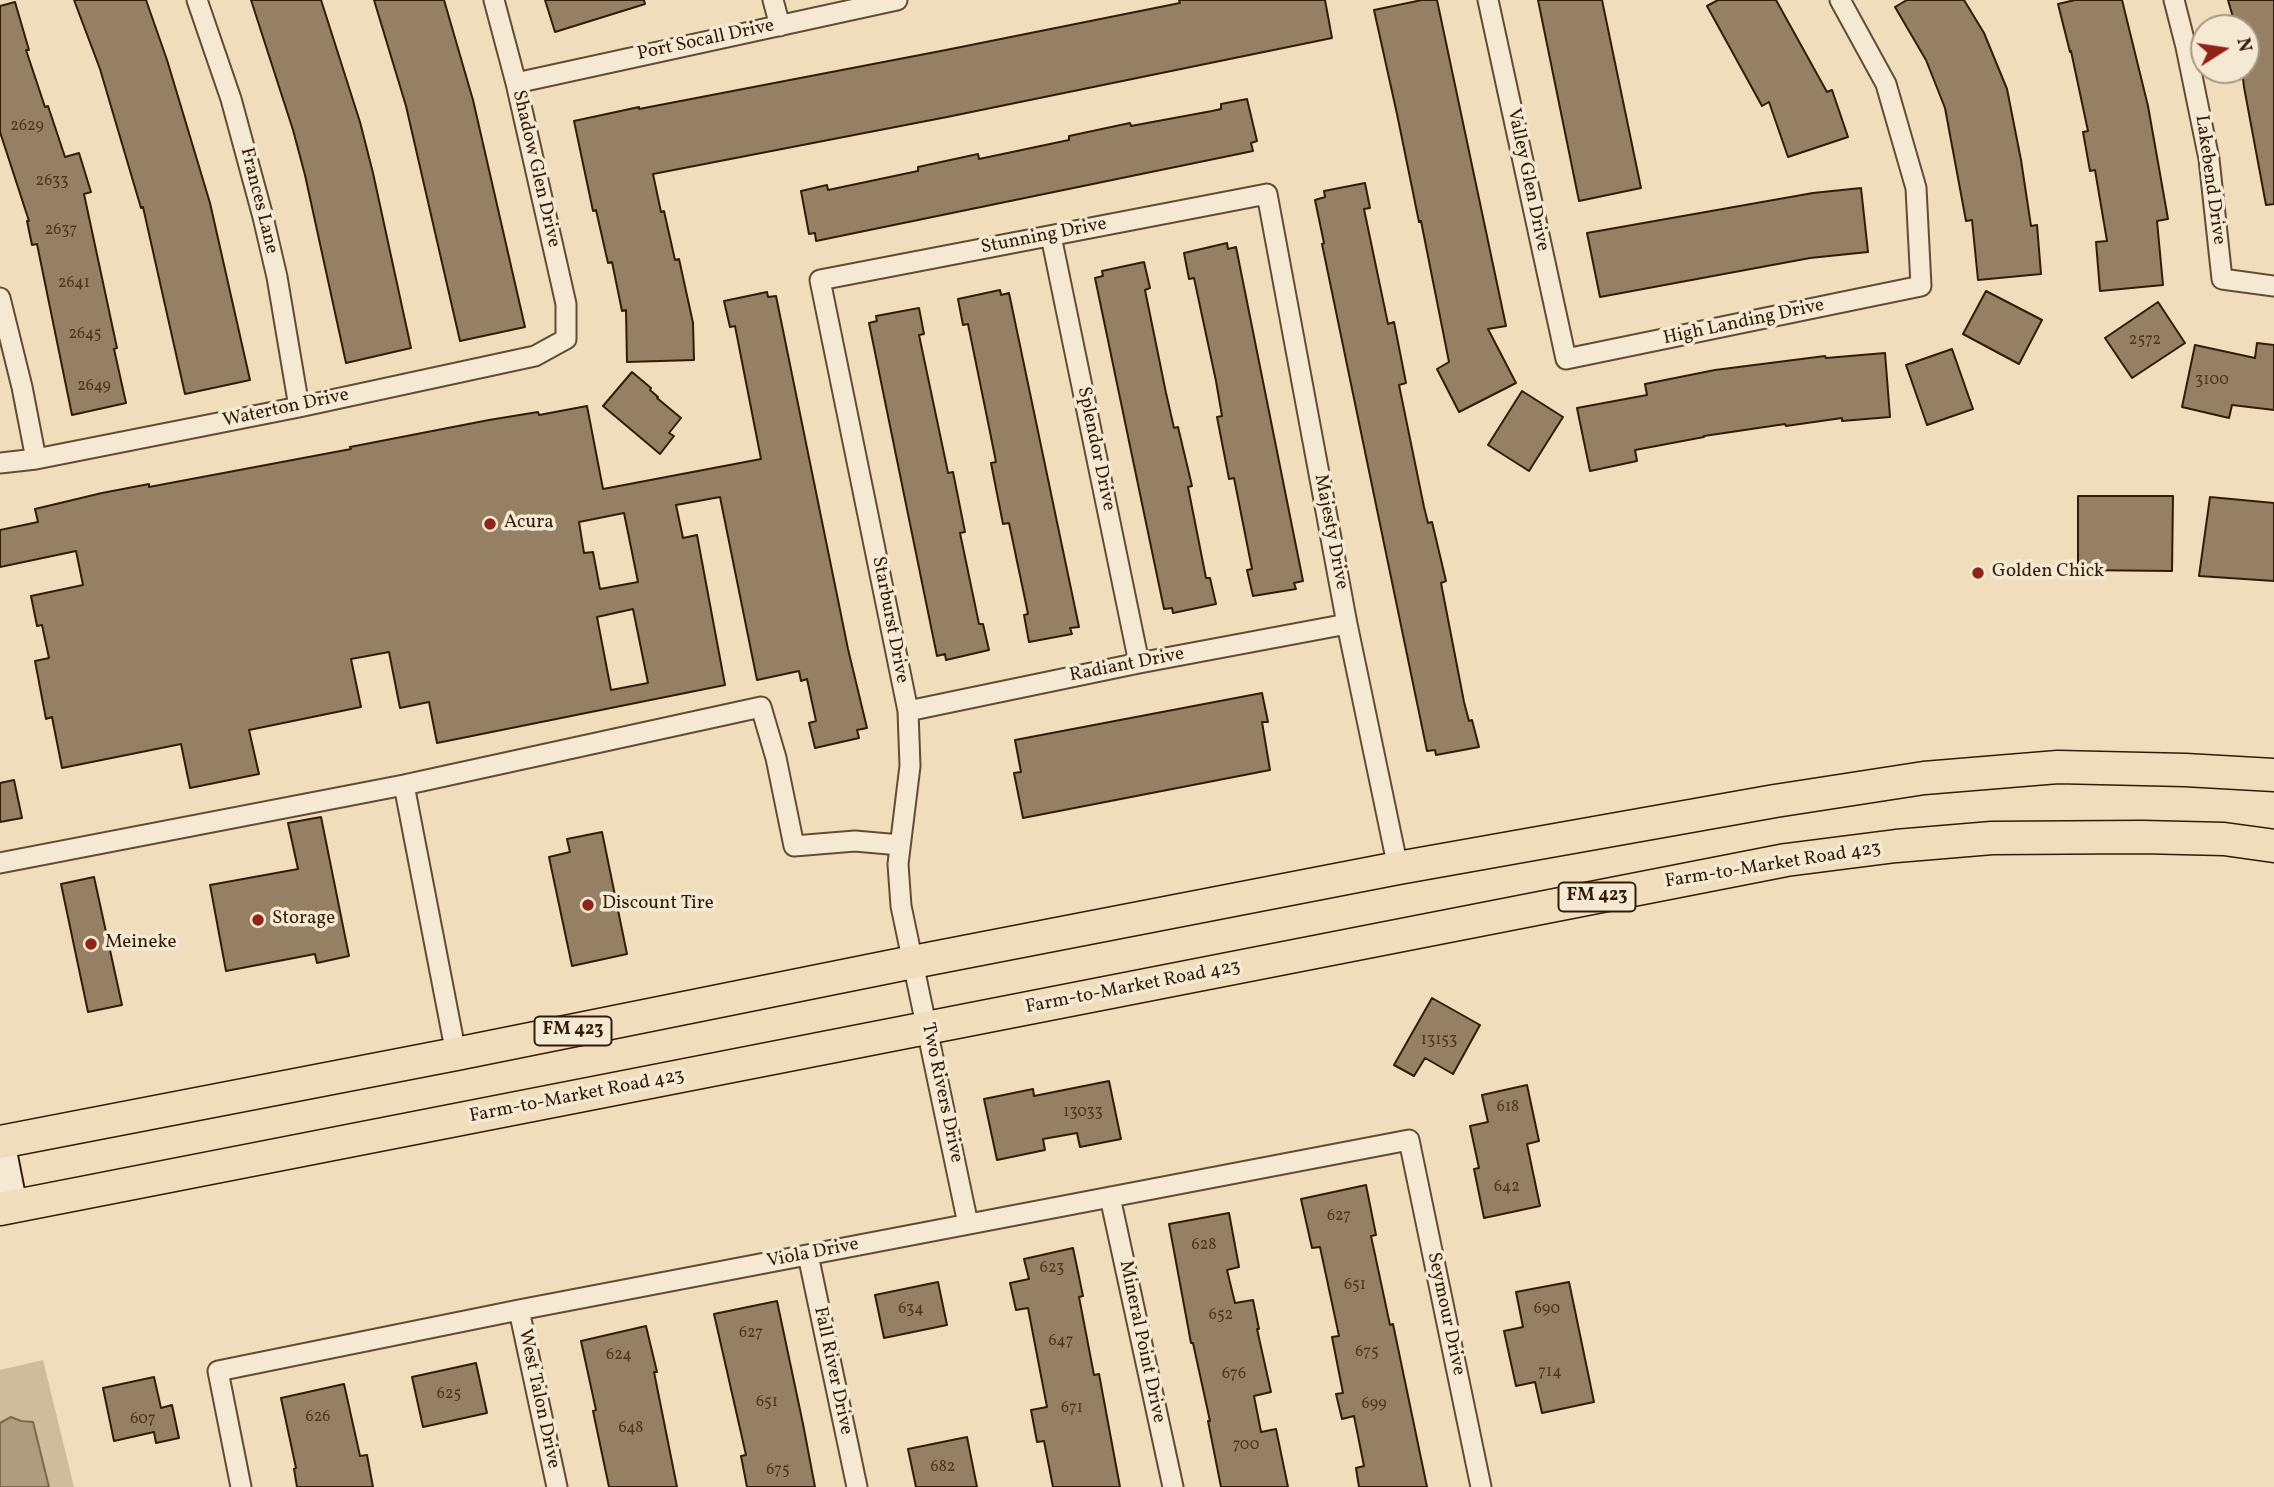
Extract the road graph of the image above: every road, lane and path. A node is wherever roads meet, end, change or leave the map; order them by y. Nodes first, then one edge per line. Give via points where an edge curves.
1 (197, 0) edge
2 (494, 0) edge
3 (773, 0) edge
4 (897, 0) edge
5 (1488, 0) edge
6 (1840, 0) edge
7 (2174, 0) edge
8 (780, 26) junction
9 (516, 83) junction
10 (1267, 194) joint
11 (1051, 236) junction
12 (820, 280) joint
13 (2274, 286) edge
14 (0, 298) edge
15 (566, 339) joint
16 (1566, 359) joint
17 (299, 407) junction
18 (36, 459) junction
19 (0, 463) edge
20 (1347, 624) junction
21 (1139, 663) junction
22 (908, 711) junction
23 (2274, 775) edge
24 (404, 785) junction
25 (900, 845) junction
26 (2274, 846) edge
27 (0, 863) edge
28 (1398, 868) junction
29 (913, 962) junction
30 (927, 1028) junction
31 (456, 1054) junction
32 (1409, 1140) joint
33 (0, 1141) edge
34 (1110, 1197) junction
35 (7, 1208) edge
36 (968, 1224) junction
37 (808, 1255) junction
38 (519, 1310) junction
39 (241, 1487) edge
40 (558, 1487) edge
41 (857, 1487) edge
42 (1173, 1487) edge
43 (1481, 1487) edge

1 - 17 street, Frances Lane via 264,217
2 - 9 street, Shadow Glen Drive
3 - 8 street
4 - 8 street, Port Socall Drive
5 - 16 street, Valley Glen Drive
6 - 16 street, High Landing Drive via 1886,85 1916,188 1921,286
7 - 13 street, Lakebend Drive via 2209,159 2222,279
8 - 9 street, Port Socall Drive
9 - 15 street, Shadow Glen Drive via 566,304
10 - 11 street, Stunning Drive
10 - 20 street, Majesty Drive
11 - 12 street, Stunning Drive
11 - 21 street, Splendor Drive
12 - 22 street, Starburst Drive
14 - 18 street
15 - 17 street, Waterton Drive via 535,356
17 - 18 street, Waterton Drive
18 - 19 street, Waterton Drive
20 - 21 street, Radiant Drive
20 - 28 street, Majesty Drive
21 - 22 street, Radiant Drive
22 - 25 street, Starburst Drive via 910,766
23 - 28 main road, FM 423 via 2058,767 1924,778
24 - 25 street via 761,707 794,846 855,841
24 - 27 street
24 - 31 street
25 - 29 street, Starburst Drive via 901,906
26 - 30 main road, Farm-to-Market Road 423 / FM 423 via 2224,839 1992,838 1786,860
28 - 29 main road, FM 423
29 - 30 street, Two Rivers Drive
29 - 31 main road, FM 423
30 - 35 main road, Farm-to-Market Road 423 / FM 423
30 - 36 street, Two Rivers Drive
31 - 33 main road, FM 423
32 - 34 street, Viola Drive
32 - 43 street, Seymour Drive
33 - 35 street
34 - 36 street, Viola Drive
34 - 42 street, Mineral Point Drive
36 - 37 street, Viola Drive
37 - 38 street, Viola Drive
37 - 41 street, Fall River Drive
38 - 39 street, Viola Drive via 218,1371
38 - 40 street, West Talon Drive

